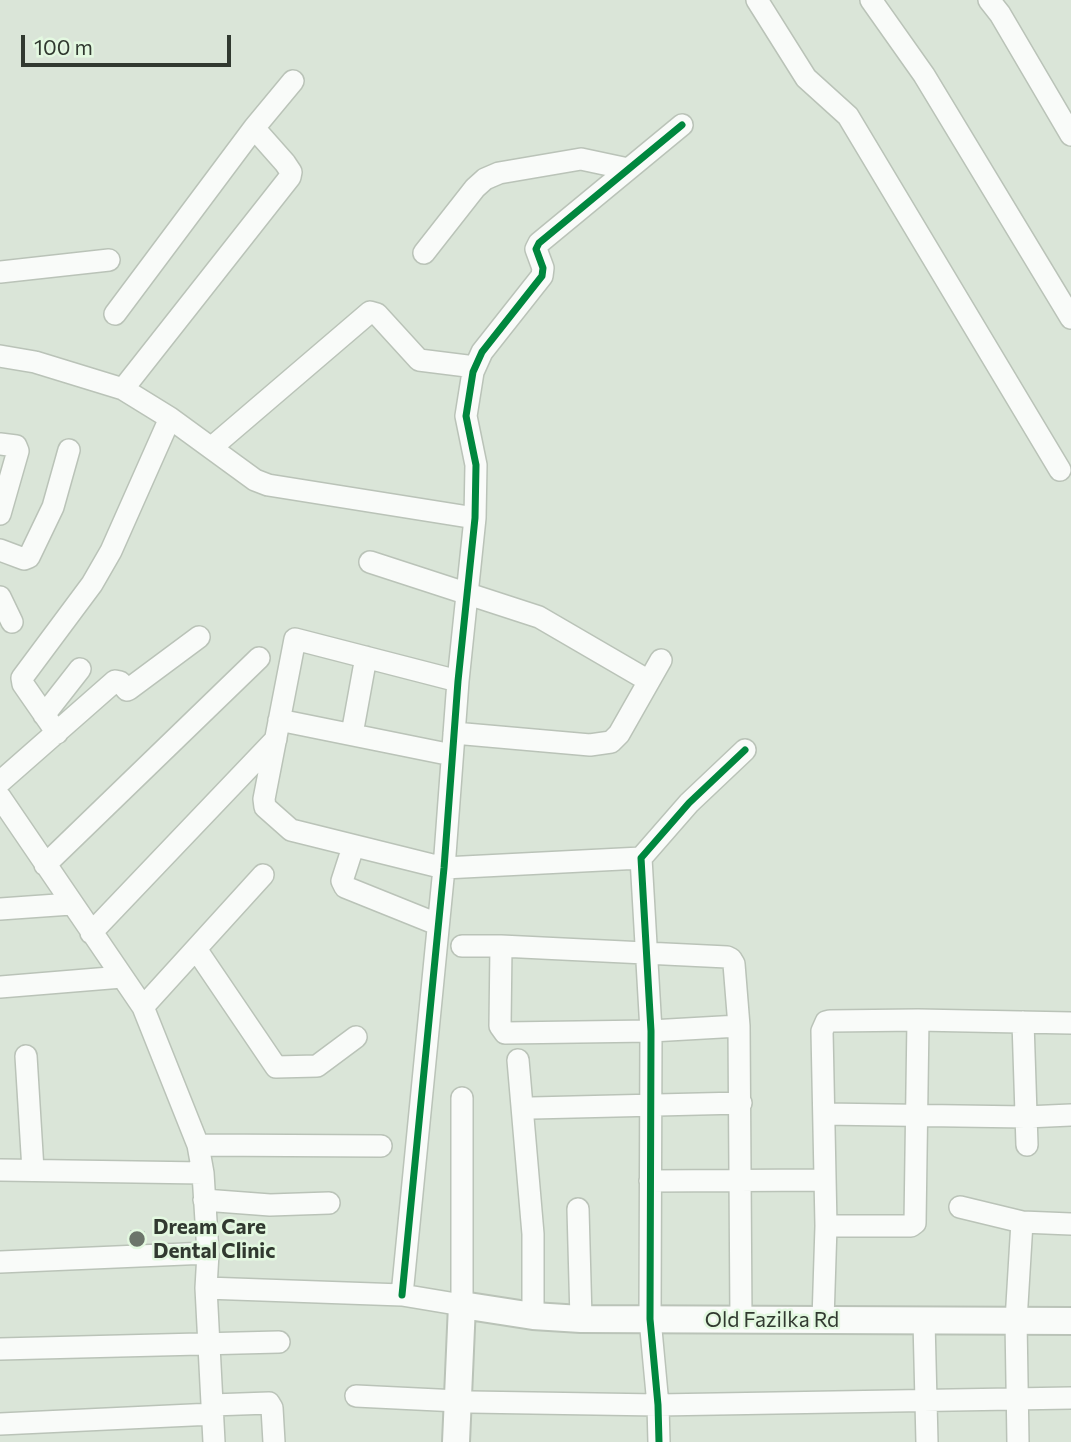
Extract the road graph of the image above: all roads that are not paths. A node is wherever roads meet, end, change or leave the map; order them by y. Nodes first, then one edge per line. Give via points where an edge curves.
1 (757, 0) edge
2 (871, 0) edge
3 (989, 0) edge
4 (293, 81) dead end
5 (682, 125) dead end
6 (254, 128) junction
7 (1071, 135) edge
8 (628, 169) junction
9 (424, 253) dead end
10 (109, 260) dead end
11 (0, 272) edge
12 (115, 314) dead end
13 (1071, 318) edge
14 (0, 356) edge
15 (475, 368) junction
16 (123, 389) junction
17 (170, 418) junction
18 (0, 444) edge
19 (211, 448) junction
20 (69, 450) dead end
21 (1060, 470) dead end
22 (0, 514) edge
23 (475, 518) junction
24 (0, 550) edge
25 (370, 562) dead end
26 (468, 595) junction
27 (0, 597) edge
28 (12, 622) dead end
29 (199, 637) dead end
30 (366, 657) junction
31 (259, 658) dead end
32 (661, 660) dead end
33 (80, 669) dead end
34 (458, 681) junction
35 (649, 681) junction
36 (44, 715) junction
37 (277, 729) junction
38 (57, 733) junction
39 (454, 733) junction
40 (352, 734) junction
41 (745, 750) dead end
42 (452, 755) junction
43 (0, 782) edge
44 (0, 797) edge
45 (353, 847) junction
46 (641, 858) junction
47 (45, 865) junction
48 (444, 868) junction
49 (263, 875) dead end
50 (71, 904) junction
51 (0, 909) edge
52 (437, 924) junction
53 (91, 933) junction
54 (462, 946) dead end
55 (501, 946) junction
56 (196, 949) junction
57 (646, 953) junction
58 (122, 977) junction
59 (0, 987) edge
60 (143, 1007) junction
61 (918, 1020) junction
62 (1024, 1022) junction
63 (1071, 1023) edge
64 (739, 1026) junction
65 (651, 1031) junction
66 (356, 1037) dead end
67 (26, 1056) dead end
68 (519, 1060) dead end
69 (462, 1098) dead end
70 (741, 1103) junction
71 (651, 1105) junction
72 (532, 1108) dead end
73 (824, 1114) junction
74 (1071, 1115) edge
75 (916, 1116) junction
76 (1026, 1117) junction
77 (1027, 1145) dead end
78 (198, 1146) junction
79 (381, 1146) dead end
80 (0, 1170) edge
81 (33, 1170) junction
82 (203, 1172) junction
83 (825, 1180) junction
84 (650, 1181) junction
85 (741, 1182) junction
86 (204, 1200) junction
87 (329, 1203) dead end
88 (960, 1207) dead end
89 (578, 1209) dead end
90 (1022, 1222) junction
91 (1071, 1224) edge
92 (826, 1226) junction
93 (208, 1253) junction
94 (0, 1262) edge
95 (206, 1288) junction
96 (402, 1295) junction
97 (468, 1306) junction
98 (533, 1316) junction
99 (581, 1319) junction
100 (650, 1320) junction
101 (741, 1320) junction
102 (823, 1320) junction
103 (924, 1321) junction
104 (1016, 1321) junction
105 (1071, 1321) edge
106 (210, 1342) junction
107 (279, 1342) dead end
108 (0, 1349) edge
109 (356, 1396) dead end
110 (1017, 1398) junction
111 (1071, 1398) edge
112 (927, 1400) junction
113 (464, 1402) junction
114 (658, 1405) junction
115 (213, 1410) junction
116 (0, 1424) edge
117 (214, 1442) edge
118 (274, 1442) edge
119 (456, 1442) edge
120 (468, 1442) edge
121 (659, 1442) edge
122 (927, 1442) edge
123 (1018, 1442) edge

1 - 21 street via 806,78 854,125
2 - 13 street via 924,75
3 - 7 street
4 - 6 street
5 - 8 street
6 - 12 street
6 - 16 street via 285,163 290,177
8 - 9 street via 581,159 499,173 475,188
8 - 15 street via 539,243 536,249 542,276 482,352
10 - 11 street
14 - 16 street
15 - 19 street via 419,360 370,312
15 - 23 street via 467,416 476,465
16 - 17 street
17 - 19 street
17 - 36 street via 111,551 22,678
18 - 22 street via 18,450
19 - 23 street via 268,485
20 - 24 street via 54,506 29,557
23 - 26 street
25 - 26 street
26 - 34 street
26 - 35 street via 546,621
27 - 28 street
29 - 38 street via 129,689 115,681
30 - 34 street
30 - 37 street via 295,639
30 - 40 street
31 - 47 street
32 - 35 street
33 - 36 street
34 - 39 street
35 - 39 street via 619,734 601,745
36 - 38 street
37 - 40 street
37 - 45 street via 265,807 290,830
37 - 53 street
38 - 43 street
39 - 42 street
40 - 42 street
41 - 46 street via 689,803
42 - 48 street
44 - 47 street
45 - 48 street
45 - 52 street via 342,881 345,887
46 - 48 street
46 - 57 street
47 - 50 street
48 - 52 street
49 - 56 street
50 - 51 street
50 - 53 street
52 - 96 street
53 - 58 street
54 - 55 street
55 - 57 street
55 - 65 street via 500,1026 505,1033
56 - 60 street
56 - 66 street via 276,1067 317,1066
57 - 64 street via 731,959
57 - 65 street
58 - 59 street
58 - 60 street
60 - 78 street
61 - 62 street
61 - 73 street via 826,1023 822,1031
61 - 75 street
62 - 63 street
62 - 76 street
64 - 65 street
64 - 70 street
65 - 71 street
67 - 81 street
68 - 98 street via 533,1234
69 - 97 street
70 - 71 street
70 - 85 street
71 - 72 street
71 - 84 street
73 - 75 street
73 - 83 street
74 - 76 street
75 - 76 street
75 - 92 street via 915,1223
76 - 77 street
78 - 79 street
78 - 82 street
80 - 81 street
81 - 82 street
82 - 86 street
83 - 85 street
83 - 92 street
84 - 85 street
84 - 100 street
85 - 101 street
86 - 87 street
86 - 93 street
88 - 90 street
89 - 99 street
90 - 91 street
90 - 104 street
92 - 102 street
93 - 94 street
93 - 95 street
95 - 96 street
95 - 106 street
96 - 97 street
97 - 98 main road, Old Fazilka Rd
97 - 113 main road
98 - 99 main road, Old Fazilka Rd
99 - 100 main road, Old Fazilka Rd
100 - 101 main road, Old Fazilka Rd
100 - 114 street
101 - 102 main road, Old Fazilka Rd
102 - 103 main road, Old Fazilka Rd
103 - 104 main road, Old Fazilka Rd
103 - 112 street
104 - 105 main road, Old Fazilka Rd
104 - 110 street
106 - 107 street
106 - 108 street
106 - 115 street
109 - 113 street
110 - 111 street
110 - 112 street
110 - 123 street
112 - 114 street
112 - 122 street
113 - 114 street
113 - 119 main road
113 - 120 main road
114 - 121 street
115 - 116 street
115 - 117 street
115 - 118 street via 269,1403

